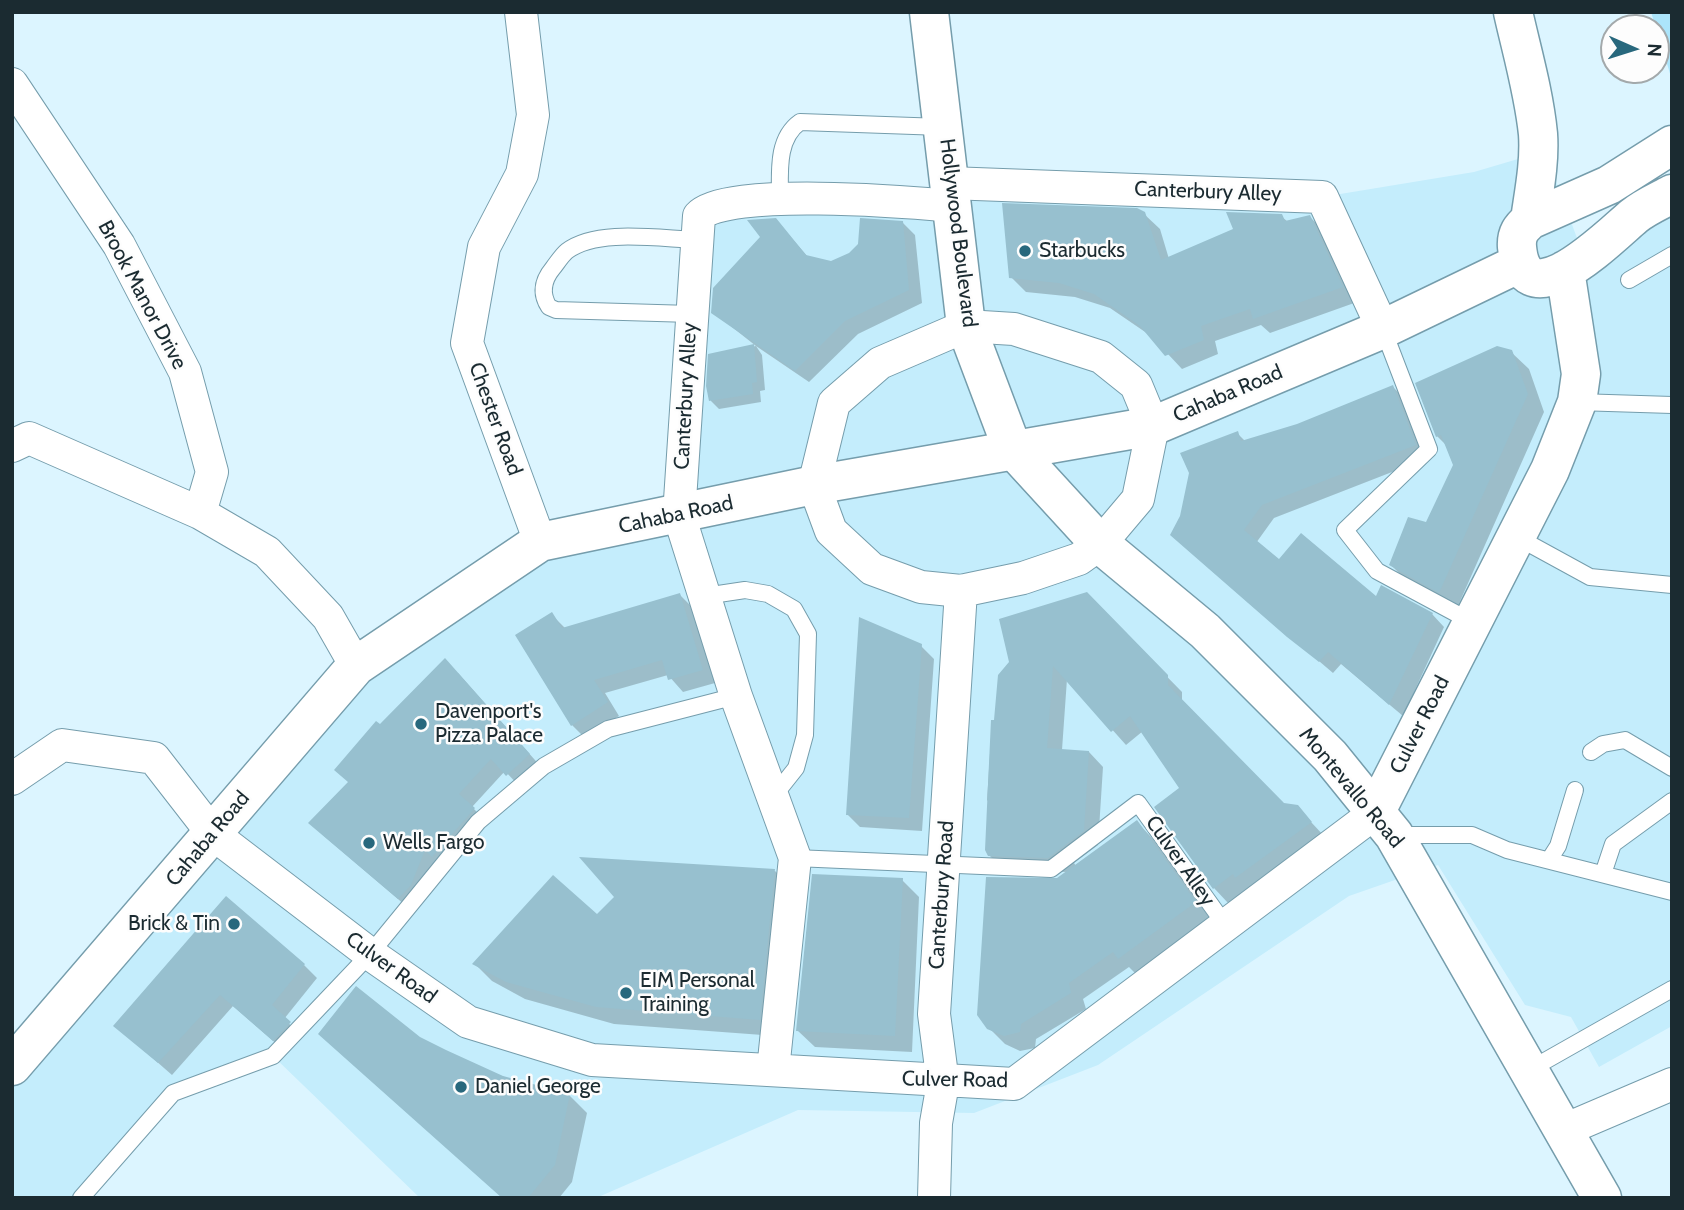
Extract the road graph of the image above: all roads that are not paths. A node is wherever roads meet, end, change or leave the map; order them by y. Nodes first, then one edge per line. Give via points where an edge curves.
1 (522, 12) edge
2 (929, 12) edge
3 (1513, 12) edge
4 (12, 84) edge
5 (945, 127) junction
6 (1672, 145) edge
7 (1672, 194) edge
8 (951, 195) junction
9 (780, 200) junction
10 (1530, 220) junction
11 (697, 240) junction
12 (1672, 255) edge
13 (1520, 263) junction
14 (1565, 270) junction
15 (1629, 280) dead end
16 (691, 314) junction
17 (966, 326) junction
18 (1383, 329) junction
19 (1577, 402) junction
20 (1672, 405) edge
21 (1153, 426) junction
22 (18, 439) edge
23 (1012, 448) junction
24 (814, 485) junction
25 (200, 513) junction
26 (679, 515) junction
27 (1516, 536) junction
28 (540, 541) junction
29 (1100, 544) junction
30 (1672, 585) edge
31 (961, 591) junction
32 (705, 596) junction
33 (1472, 622) junction
34 (356, 666) junction
35 (736, 696) junction
36 (1591, 752) dead end
37 (1672, 768) edge
38 (12, 779) edge
39 (1575, 790) dead end
40 (773, 797) junction
41 (1672, 801) edge
42 (1385, 824) junction
43 (213, 834) junction
44 (796, 858) junction
45 (1549, 860) junction
46 (943, 865) junction
47 (1603, 874) junction
48 (1672, 892) edge
49 (1226, 926) junction
50 (370, 954) junction
51 (1672, 989) edge
52 (12, 1066) edge
53 (773, 1070) junction
54 (1529, 1070) junction
55 (943, 1083) junction
56 (1672, 1084) edge
57 (1562, 1130) junction
58 (81, 1198) edge
59 (934, 1198) edge
60 (1602, 1198) edge

1 - 28 street, Chester Road via 533,115 522,174 484,247 467,344
2 - 5 street, Hollywood Boulevard
3 - 10 street via 1538,136
4 - 25 street, Brook Manor Drive via 119,245 185,372 212,472
5 - 8 street, Hollywood Boulevard
5 - 9 lane via 800,122 792,128 779,161
6 - 10 street via 1609,185
7 - 14 street via 1637,214
8 - 9 street, Canterbury Alley
8 - 17 street, Hollywood Boulevard
8 - 18 street, Canterbury Alley via 1322,197
9 - 11 street, Canterbury Alley via 705,209 699,216
10 - 13 street via 1516,239
11 - 16 street, Canterbury Alley
11 - 16 lane via 606,237 584,243 567,251 545,278 543,290 548,307 556,310
12 - 15 lane
13 - 14 street via 1531,279 1541,280
13 - 18 street, Cahaba Road
14 - 19 street, Culver Road via 1581,374
16 - 26 street, Canterbury Alley
17 - 21 street via 1014,329 1101,357 1136,385
17 - 23 street, Hollywood Boulevard
17 - 24 street via 880,363 834,403
18 - 21 street, Cahaba Road
18 - 33 lane via 1429,449 1345,530 1377,571
19 - 20 lane
19 - 27 street, Culver Road
21 - 23 street, Cahaba Road
21 - 29 street via 1138,499
22 - 25 street
23 - 24 street, Cahaba Road
23 - 29 street, Montevallo Road
24 - 26 street, Cahaba Road
24 - 31 street via 831,531 872,569 920,587
25 - 34 street via 267,552 328,617
26 - 28 street, Cahaba Road
26 - 32 street, Canterbury Alley
27 - 30 lane via 1590,577
27 - 33 street, Culver Road
28 - 34 street, Cahaba Road
29 - 31 street via 1079,559 1023,579
29 - 42 street, Montevallo Road via 1205,631 1330,756
31 - 46 street, Canterbury Road
32 - 35 street, Canterbury Alley
32 - 40 lane via 745,590 768,594 794,609 808,634 805,735 796,768
33 - 42 street, Culver Road
34 - 43 street, Cahaba Road
35 - 40 street, Canterbury Alley
35 - 50 lane via 608,729 544,766 478,822
36 - 37 lane via 1602,744 1625,740
38 - 43 street, Culver Road via 62,745 155,758
39 - 45 lane via 1558,846
40 - 44 street, Canterbury Alley
41 - 47 lane via 1613,844
42 - 45 lane via 1472,835
42 - 49 street, Culver Road
42 - 54 street, Montevallo Road
43 - 50 street, Culver Road
43 - 52 street, Cahaba Road
44 - 46 lane
44 - 53 street
45 - 47 lane
46 - 49 lane, Culver Alley via 1051,869 1138,803
46 - 55 street, Canterbury Road via 934,1014
47 - 48 lane
49 - 55 street, Culver Road via 1014,1084
50 - 53 street, Culver Road via 468,1022 592,1060
50 - 58 lane via 273,1056 173,1093
51 - 54 lane
53 - 55 street, Culver Road
54 - 57 street, Montevallo Road
55 - 59 street, Canterbury Road via 936,1123
56 - 57 street
57 - 60 street, Montevallo Road

